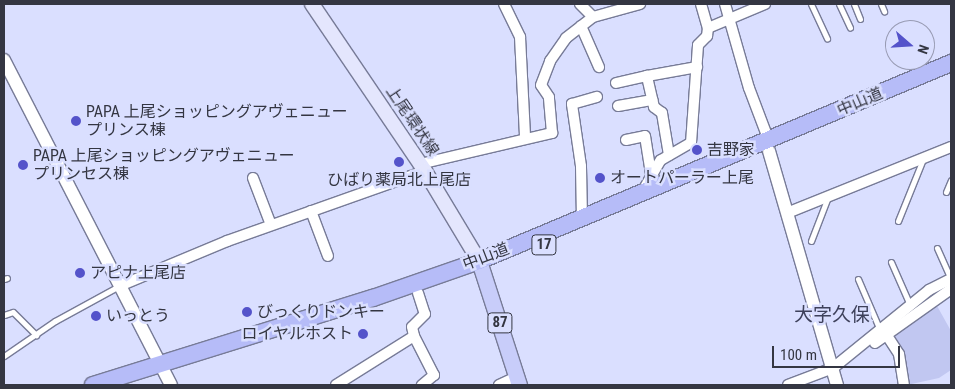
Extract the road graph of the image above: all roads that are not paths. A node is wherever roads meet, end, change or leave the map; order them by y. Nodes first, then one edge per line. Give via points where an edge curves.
1 (312, 4) edge
2 (504, 4) edge
3 (580, 4) edge
4 (640, 4) edge
5 (701, 4) edge
6 (725, 4) edge
7 (765, 4) edge
8 (811, 4) edge
9 (839, 4) edge
10 (854, 4) edge
11 (880, 4) edge
12 (884, 11) dead end
13 (594, 17) junction
14 (729, 18) junction
15 (860, 19) dead end
16 (581, 26) junction
17 (708, 28) junction
18 (850, 28) dead end
19 (827, 39) dead end
20 (4, 60) edge
21 (951, 63) edge
22 (599, 67) dead end
23 (697, 67) junction
24 (951, 73) edge
25 (647, 76) junction
26 (616, 83) dead end
27 (597, 97) dead end
28 (652, 100) junction
29 (618, 106) dead end
30 (525, 137) junction
31 (626, 140) dead end
32 (769, 146) junction
33 (951, 147) edge
34 (669, 155) junction
35 (924, 158) junction
36 (423, 168) junction
37 (651, 174) junction
38 (253, 178) dead end
39 (951, 180) edge
40 (946, 192) dead end
41 (641, 194) junction
42 (829, 196) junction
43 (311, 211) junction
44 (788, 214) junction
45 (582, 218) junction
46 (898, 221) dead end
47 (271, 225) junction
48 (811, 241) dead end
49 (937, 248) dead end
50 (328, 256) dead end
51 (891, 262) dead end
52 (481, 266) junction
53 (858, 279) dead end
54 (951, 279) edge
55 (122, 285) junction
56 (951, 289) edge
57 (418, 293) junction
58 (910, 306) junction
59 (4, 315) edge
60 (883, 332) junction
61 (36, 335) junction
62 (414, 336) junction
63 (4, 356) edge
64 (166, 375) edge
65 (835, 375) edge
66 (354, 380) edge
67 (518, 381) edge
68 (93, 385) edge
69 (125, 385) edge
70 (336, 385) edge
71 (422, 385) edge
72 (499, 385) edge
73 (788, 385) edge
74 (904, 385) edge

1 - 36 main road, 上尾環状線
2 - 30 street via 520,37
3 - 13 street
4 - 13 street
5 - 17 street
6 - 14 street
7 - 14 street
8 - 19 lane
9 - 18 lane
10 - 15 lane
11 - 12 lane
13 - 16 street
14 - 17 street
14 - 32 street
16 - 22 street
16 - 30 street via 566,38 550,61 542,85 549,97 552,133
17 - 23 street via 707,36 698,45
20 - 55 street
21 - 32 highway, 中山道 / 17
23 - 25 street
23 - 34 street via 691,143
24 - 32 highway, 中山道 / 17
25 - 26 street
25 - 28 street
27 - 45 street via 572,104 581,166
28 - 29 street
28 - 34 street via 654,107 662,113
30 - 36 street
31 - 37 street via 645,136
32 - 41 highway, 中山道 / 17
32 - 44 street
32 - 52 highway, 中山道 / 17
33 - 35 street
34 - 37 street
35 - 42 street
35 - 46 lane
36 - 43 street
36 - 52 main road, 上尾環状線
37 - 41 street
38 - 47 street
39 - 40 lane
41 - 45 highway, 中山道 / 17
42 - 44 street
42 - 48 lane
43 - 47 street
43 - 50 street
44 - 65 street
45 - 52 highway, 中山道 / 17
47 - 55 street
49 - 54 lane
51 - 58 lane
52 - 57 highway, 中山道 / 17
52 - 64 highway, 中山道 / 17
52 - 67 main road, 87
53 - 60 lane
54 - 58 street
55 - 61 lane
55 - 64 street
56 - 60 street
57 - 62 street via 425,314 412,327
57 - 64 highway, 中山道 / 17
58 - 60 street
59 - 61 lane via 13,312
60 - 65 street
60 - 74 street via 899,354
61 - 63 lane
62 - 66 street
62 - 71 street via 434,376
64 - 68 highway, 中山道 / 17
64 - 69 highway, 中山道 / 17
65 - 73 street
66 - 70 street
67 - 72 street

